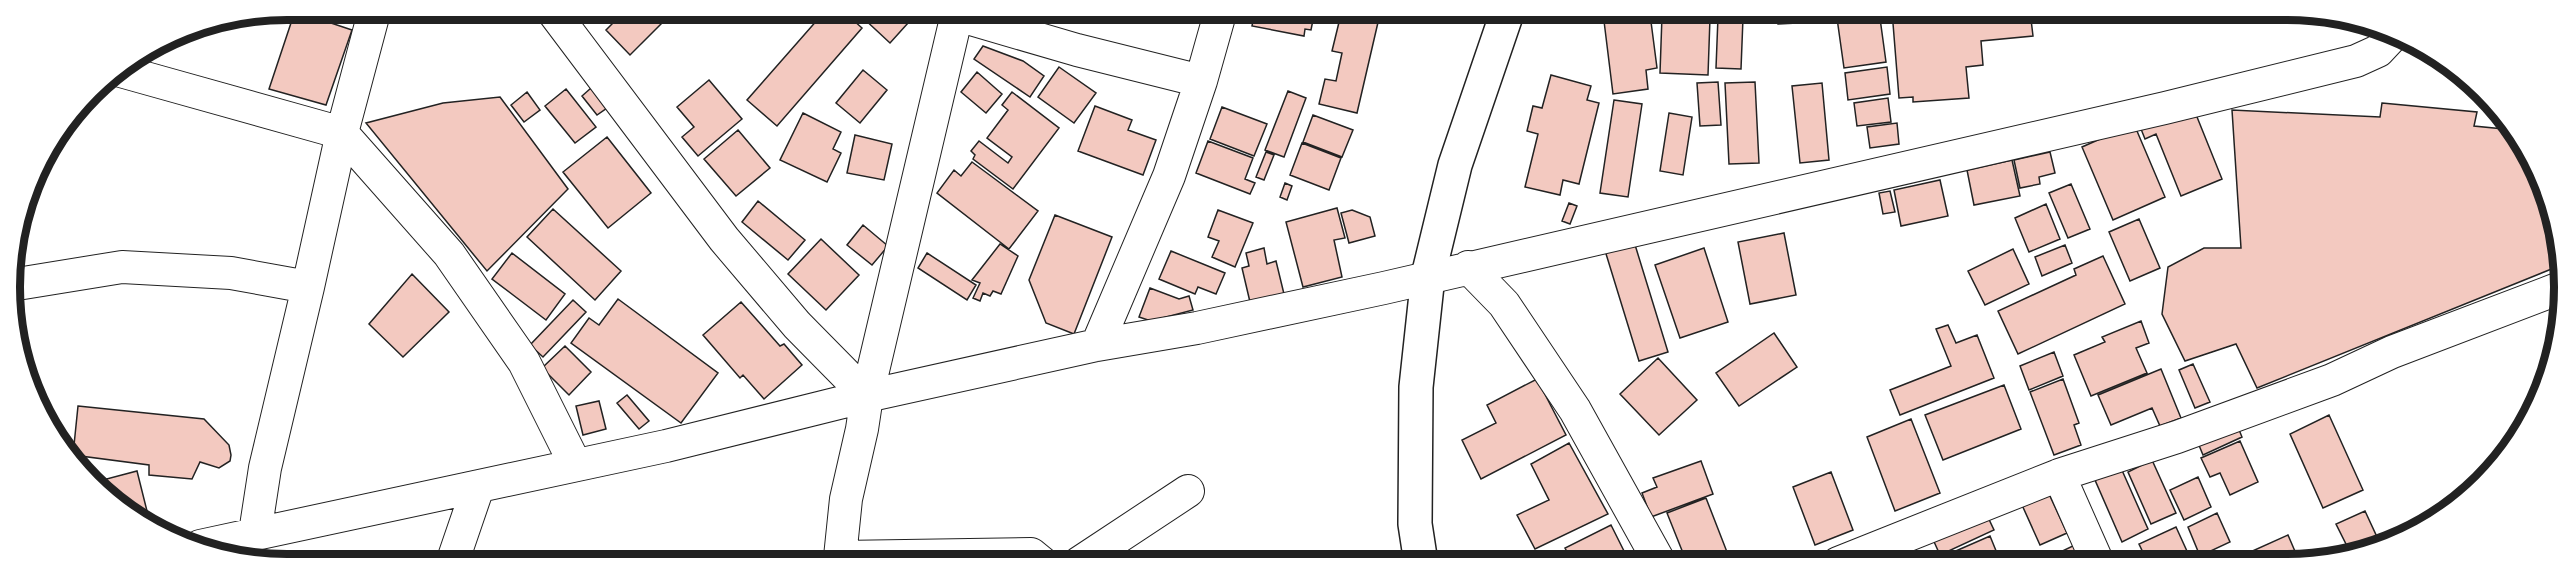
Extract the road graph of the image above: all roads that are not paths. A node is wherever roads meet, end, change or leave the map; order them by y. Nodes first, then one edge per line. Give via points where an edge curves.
1 (372, 20) edge
2 (559, 20) edge
3 (953, 20) edge
4 (983, 20) edge
5 (1218, 20) edge
6 (1505, 20) edge
7 (2388, 40) edge
8 (127, 73) edge
9 (1201, 81) junction
10 (342, 133) junction
11 (1468, 267) junction
12 (1428, 276) junction
13 (20, 284) edge
14 (308, 287) junction
15 (2554, 290) edge
16 (1097, 345) junction
17 (867, 396) junction
18 (575, 464) junction
19 (2059, 476) junction
20 (478, 487) junction
21 (1188, 491) dead end
22 (255, 532) junction
23 (211, 543) edge
24 (455, 554) edge
25 (841, 554) edge
26 (1093, 554) edge
27 (1420, 554) edge
28 (1655, 554) edge
29 (1861, 554) edge
30 (2094, 554) edge

1 - 10 street
2 - 17 street via 724,239 796,325
3 - 17 street
4 - 9 street via 1077,50
5 - 9 street
6 - 12 street via 1455,165
7 - 11 street via 2378,51 2345,63 2165,108
8 - 10 street
9 - 16 street via 1169,176
10 - 14 street
10 - 18 street via 449,254 524,362
11 - 12 street
11 - 28 street via 1504,304 1575,410
12 - 16 street via 1197,328
12 - 27 street via 1416,387 1415,524
13 - 14 street via 122,267 231,273
14 - 22 street via 265,468
15 - 19 street via 2392,352 2332,380
16 - 17 street
17 - 18 street via 666,446
17 - 25 street via 846,499
18 - 20 street
19 - 29 street
19 - 30 street
20 - 22 street
20 - 24 street
21 - 26 street
22 - 23 street

